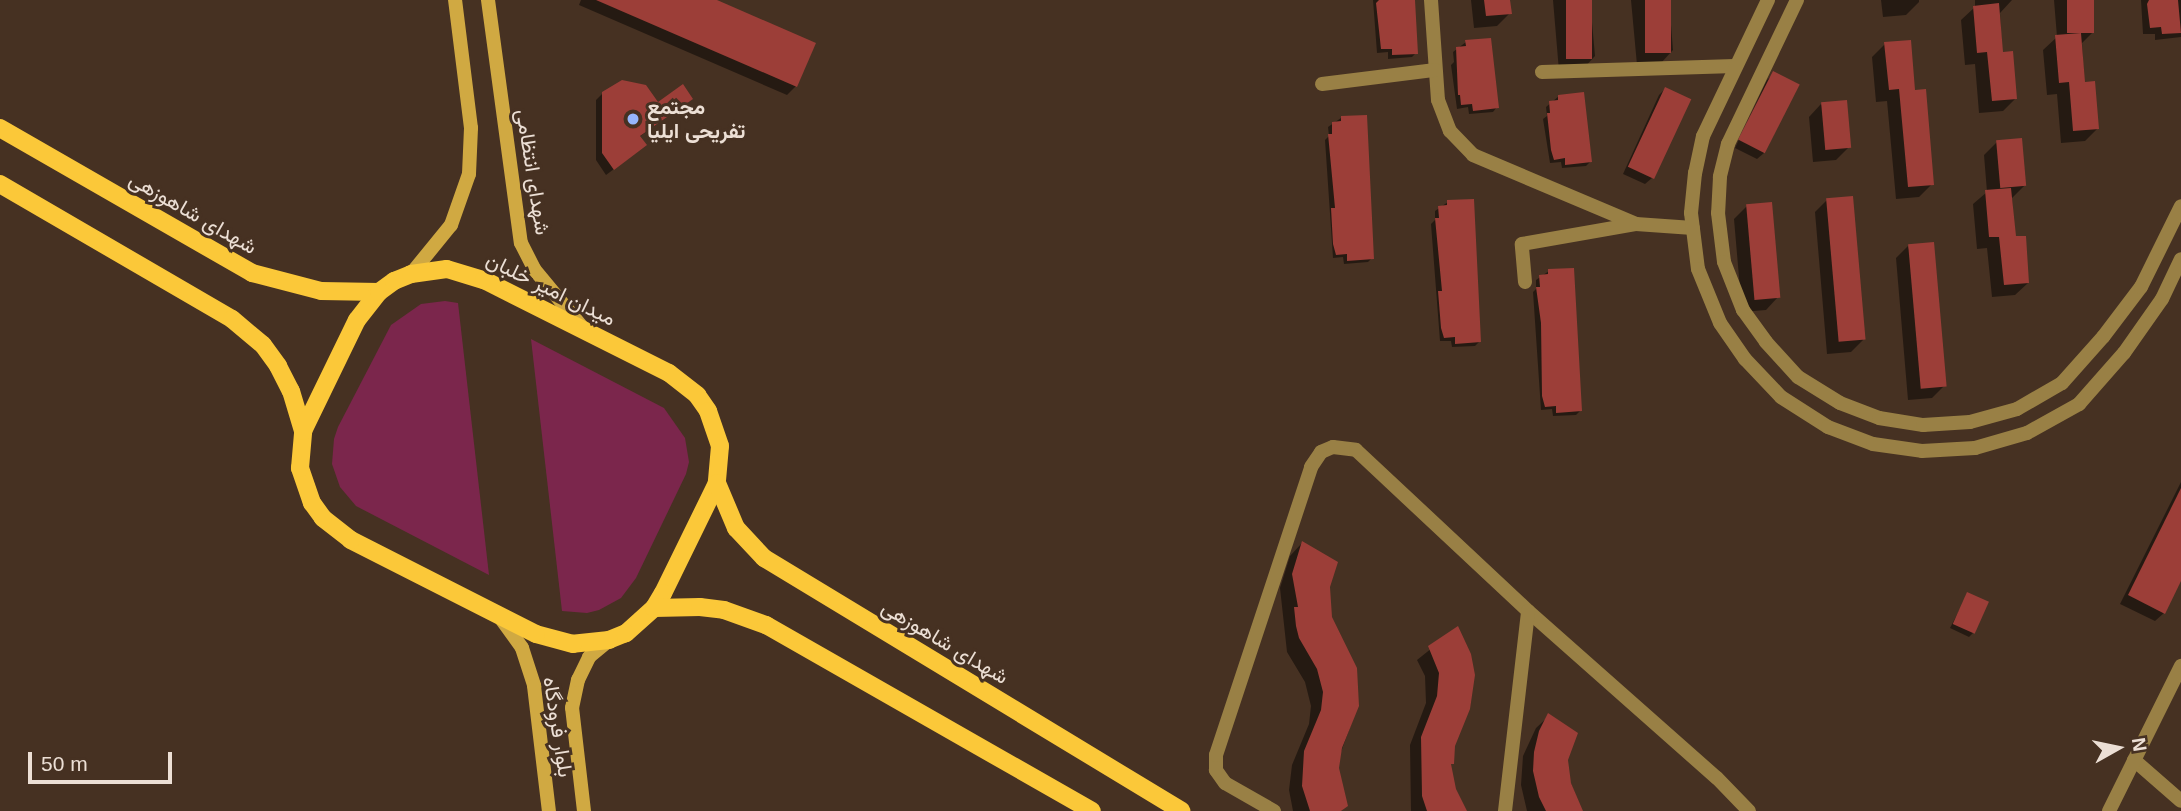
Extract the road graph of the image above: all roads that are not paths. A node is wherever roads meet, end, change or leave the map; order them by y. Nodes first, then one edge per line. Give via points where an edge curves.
1 (455, 0) edge
2 (488, 0) edge
3 (1431, 0) edge
4 (1768, 0) edge
5 (1797, 0) edge
6 (1735, 66) junction
7 (1435, 70) junction
8 (1542, 72) dead end
9 (1322, 84) dead end
10 (0, 128) edge
11 (0, 184) edge
12 (2181, 206) edge
13 (1636, 224) junction
14 (1693, 228) junction
15 (2181, 259) edge
16 (411, 274) junction
17 (1525, 282) dead end
18 (379, 292) junction
19 (585, 331) junction
20 (1869, 414) junction
21 (303, 431) junction
22 (1861, 439) junction
23 (717, 483) junction
24 (654, 608) junction
25 (1528, 611) junction
26 (498, 615) junction
27 (610, 640) junction
28 (2181, 666) edge
29 (2134, 760) junction
30 (2181, 801) edge
31 (1744, 808) edge
32 (549, 811) edge
33 (584, 811) edge
34 (1092, 811) edge
35 (1181, 811) edge
36 (1274, 811) edge
37 (1505, 811) edge
38 (2109, 811) edge

1 - 16 main road via 471,128 469,174 451,225
2 - 19 main road, شهدای انتظامی via 521,243 534,269
3 - 7 street
4 - 6 street
5 - 20 street via 1728,144 1718,213 1724,262 1743,310 1798,377 1840,403
6 - 8 street
6 - 14 street via 1703,136 1695,173
7 - 9 street
7 - 13 street via 1438,100 1450,131 1474,155
10 - 18 main road, شهدای شاهوزهی via 252,273 321,291
11 - 21 main road via 232,319 263,345 278,366
12 - 20 street via 2141,287 2062,383 2017,409 1970,422 1923,425
13 - 14 street
13 - 17 street via 1522,244
14 - 22 street via 1698,269 1720,323 1745,359 1781,397 1828,427
15 - 22 street via 2162,299 2124,353 2079,404 2027,433 1975,448 1922,451
16 - 18 main road, میدان امیر خلبان
16 - 19 main road, میدان امیر خلبان via 447,269 466,272
18 - 21 main road, میدان امیر خلبان via 357,320
19 - 23 main road, میدان امیر خلبان via 669,373 697,396 708,411 720,446
20 - 22 street
21 - 26 main road, میدان امیر خلبان via 300,468 305,486 312,503 336,531
23 - 24 main road, میدان امیر خلبان
23 - 35 main road, شهدای شاهوزهی via 736,528 764,558
24 - 27 main road, میدان امیر خلبان via 626,633
24 - 34 main road via 724,610 766,625
25 - 31 street
25 - 36 street via 1356,450 1333,447 1321,452 1311,467 1216,755 1216,770 1225,783
25 - 37 street
26 - 27 main road, میدان امیر خلبان via 555,641
26 - 32 main road, بلوار فرودگاه via 522,648 534,687
27 - 33 main road, بلوار فرودگاه via 589,657 572,708
28 - 29 street
29 - 30 street
29 - 38 street

